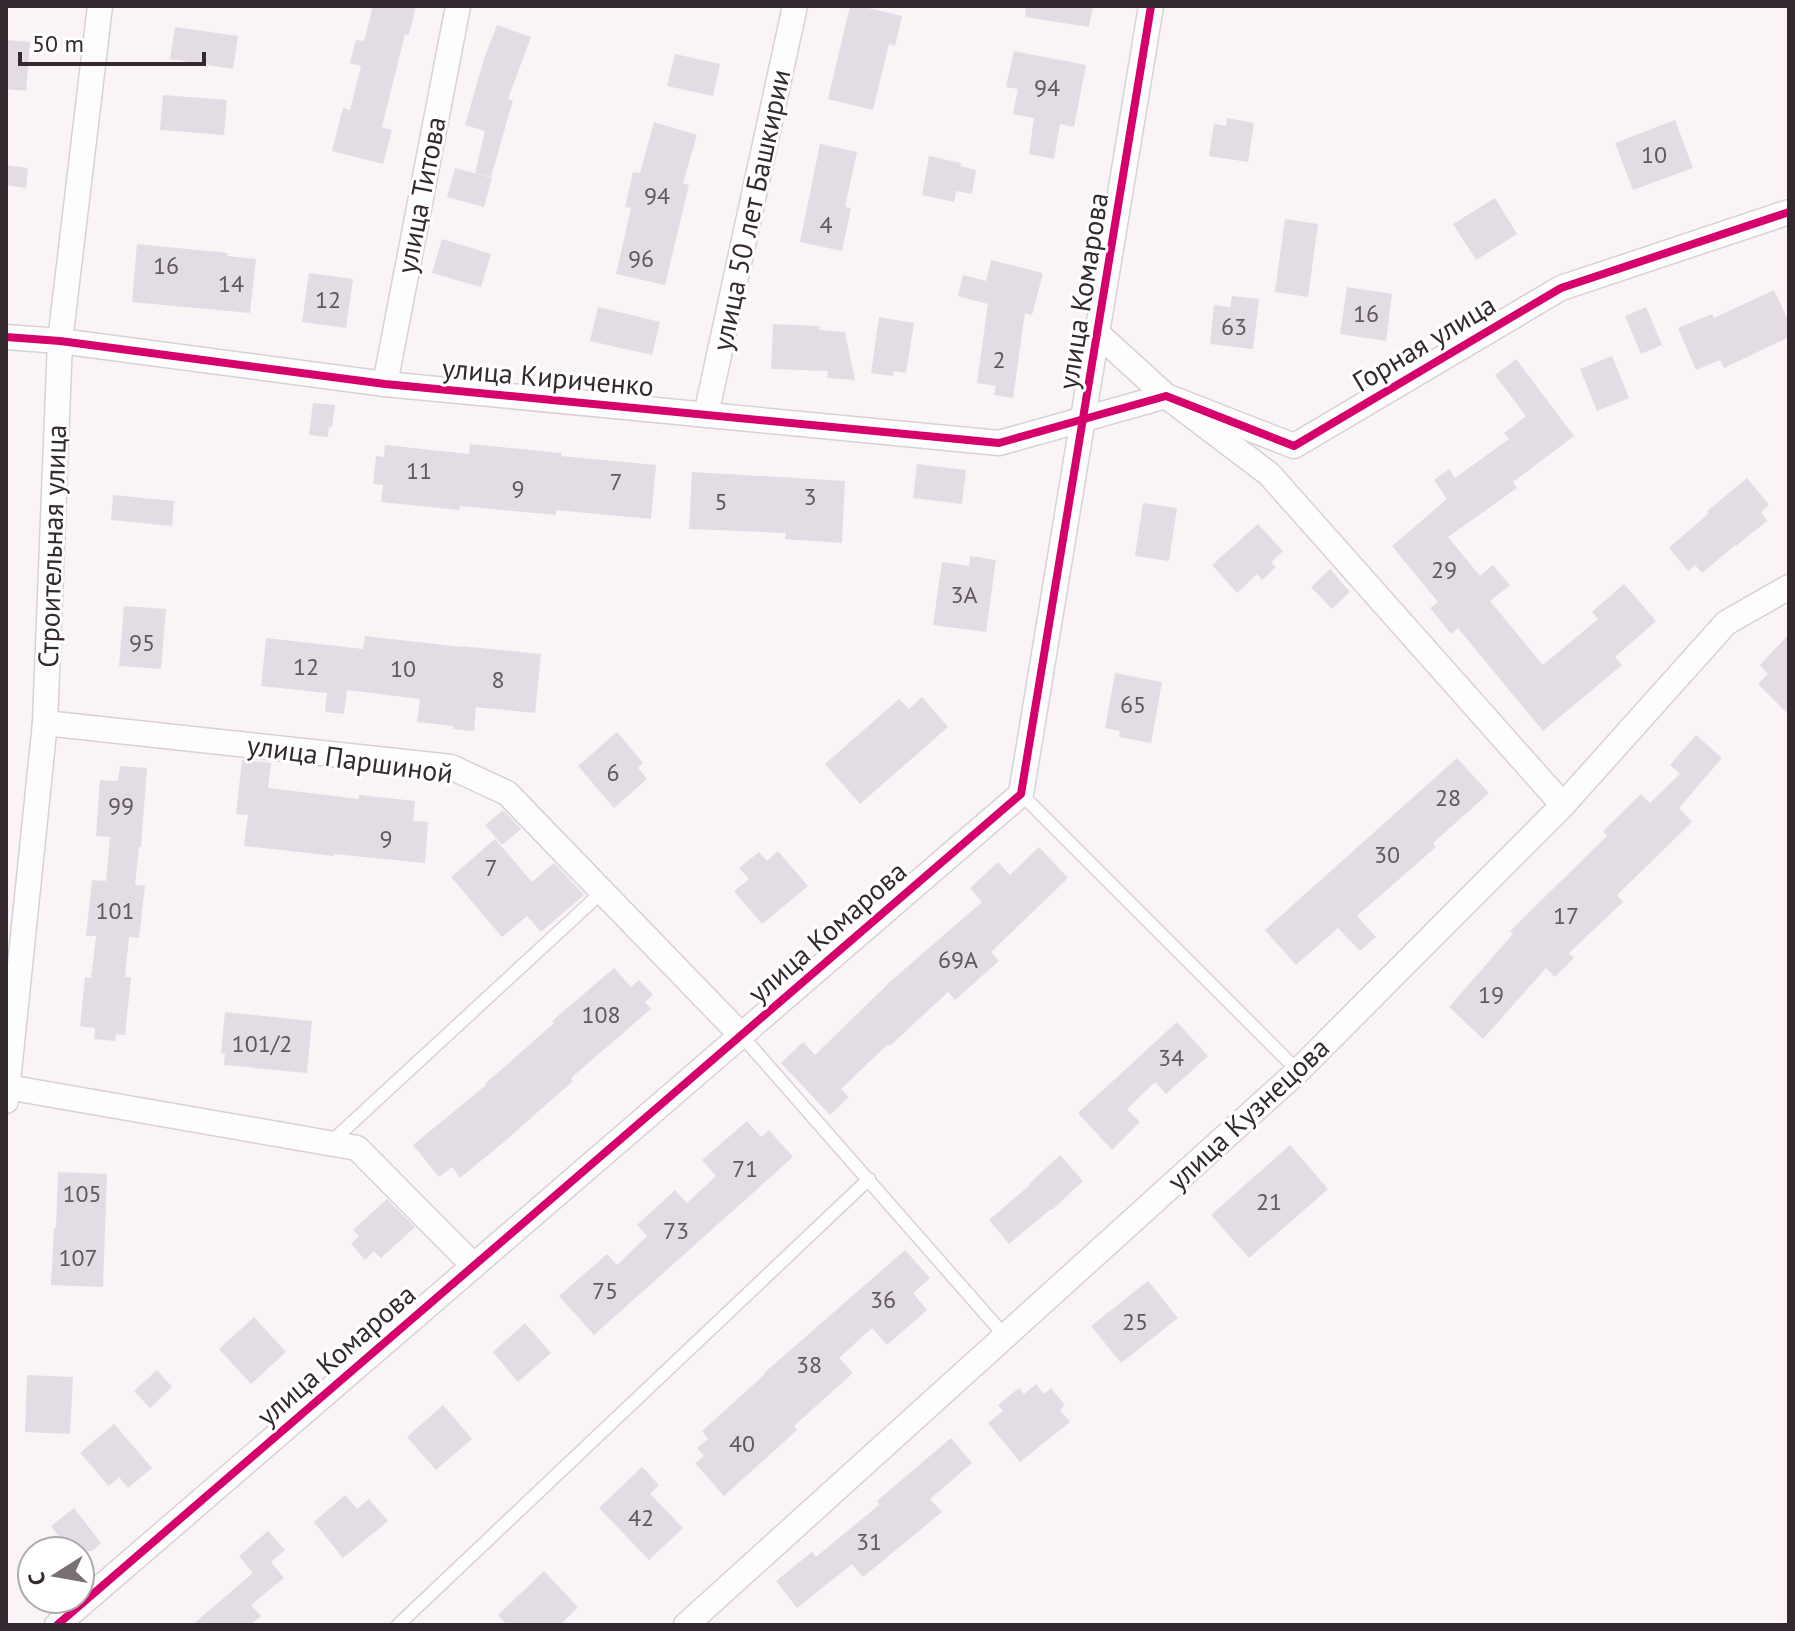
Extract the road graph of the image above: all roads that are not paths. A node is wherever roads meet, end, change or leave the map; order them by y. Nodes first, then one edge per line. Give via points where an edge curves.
1 (100, 6) edge
2 (458, 6) edge
3 (795, 6) edge
4 (1151, 6) edge
5 (1789, 212) edge
6 (1098, 334) junction
7 (6, 337) edge
8 (60, 341) junction
9 (385, 384) junction
10 (1166, 396) junction
11 (706, 415) junction
12 (1084, 418) junction
13 (1789, 587) edge
14 (45, 723) junction
15 (1021, 794) junction
16 (1563, 805) junction
17 (602, 892) junction
18 (741, 1035) junction
19 (1298, 1071) junction
20 (7, 1094) edge
21 (330, 1143) junction
22 (869, 1179) junction
23 (474, 1266) junction
24 (1005, 1336) junction
25 (57, 1625) edge
26 (398, 1625) edge
27 (686, 1625) edge

1 - 8 street, Строительная улица
2 - 9 street, улица Титова
3 - 11 street, улица 50 лет Башкирии
4 - 6 street, улица Комарова
5 - 10 street, Горная улица via 1561,288 1294,446
6 - 10 street
6 - 12 street, улица Комарова
7 - 8 street, улица Кириченко
8 - 9 street, улица Кириченко
8 - 14 street, Строительная улица
9 - 11 street, улица Кириченко
10 - 12 street
10 - 16 street via 1269,474
11 - 12 street, улица Кириченко via 999,443
12 - 15 street, улица Комарова
13 - 16 street, улица Кузнецова via 1726,623
14 - 17 street, улица Паршиной via 451,767 507,793
14 - 20 street, Строительная улица
15 - 18 street, улица Комарова
15 - 19 lane
16 - 19 street, улица Кузнецова
17 - 18 street, улица Паршиной
17 - 21 lane
18 - 22 lane
18 - 23 street, улица Комарова
19 - 24 street, улица Кузнецова
20 - 21 street, Строительная улица
21 - 23 street, Строительная улица via 357,1148
22 - 24 lane
22 - 26 lane
23 - 25 street, улица Комарова
24 - 27 street, улица Кузнецова

